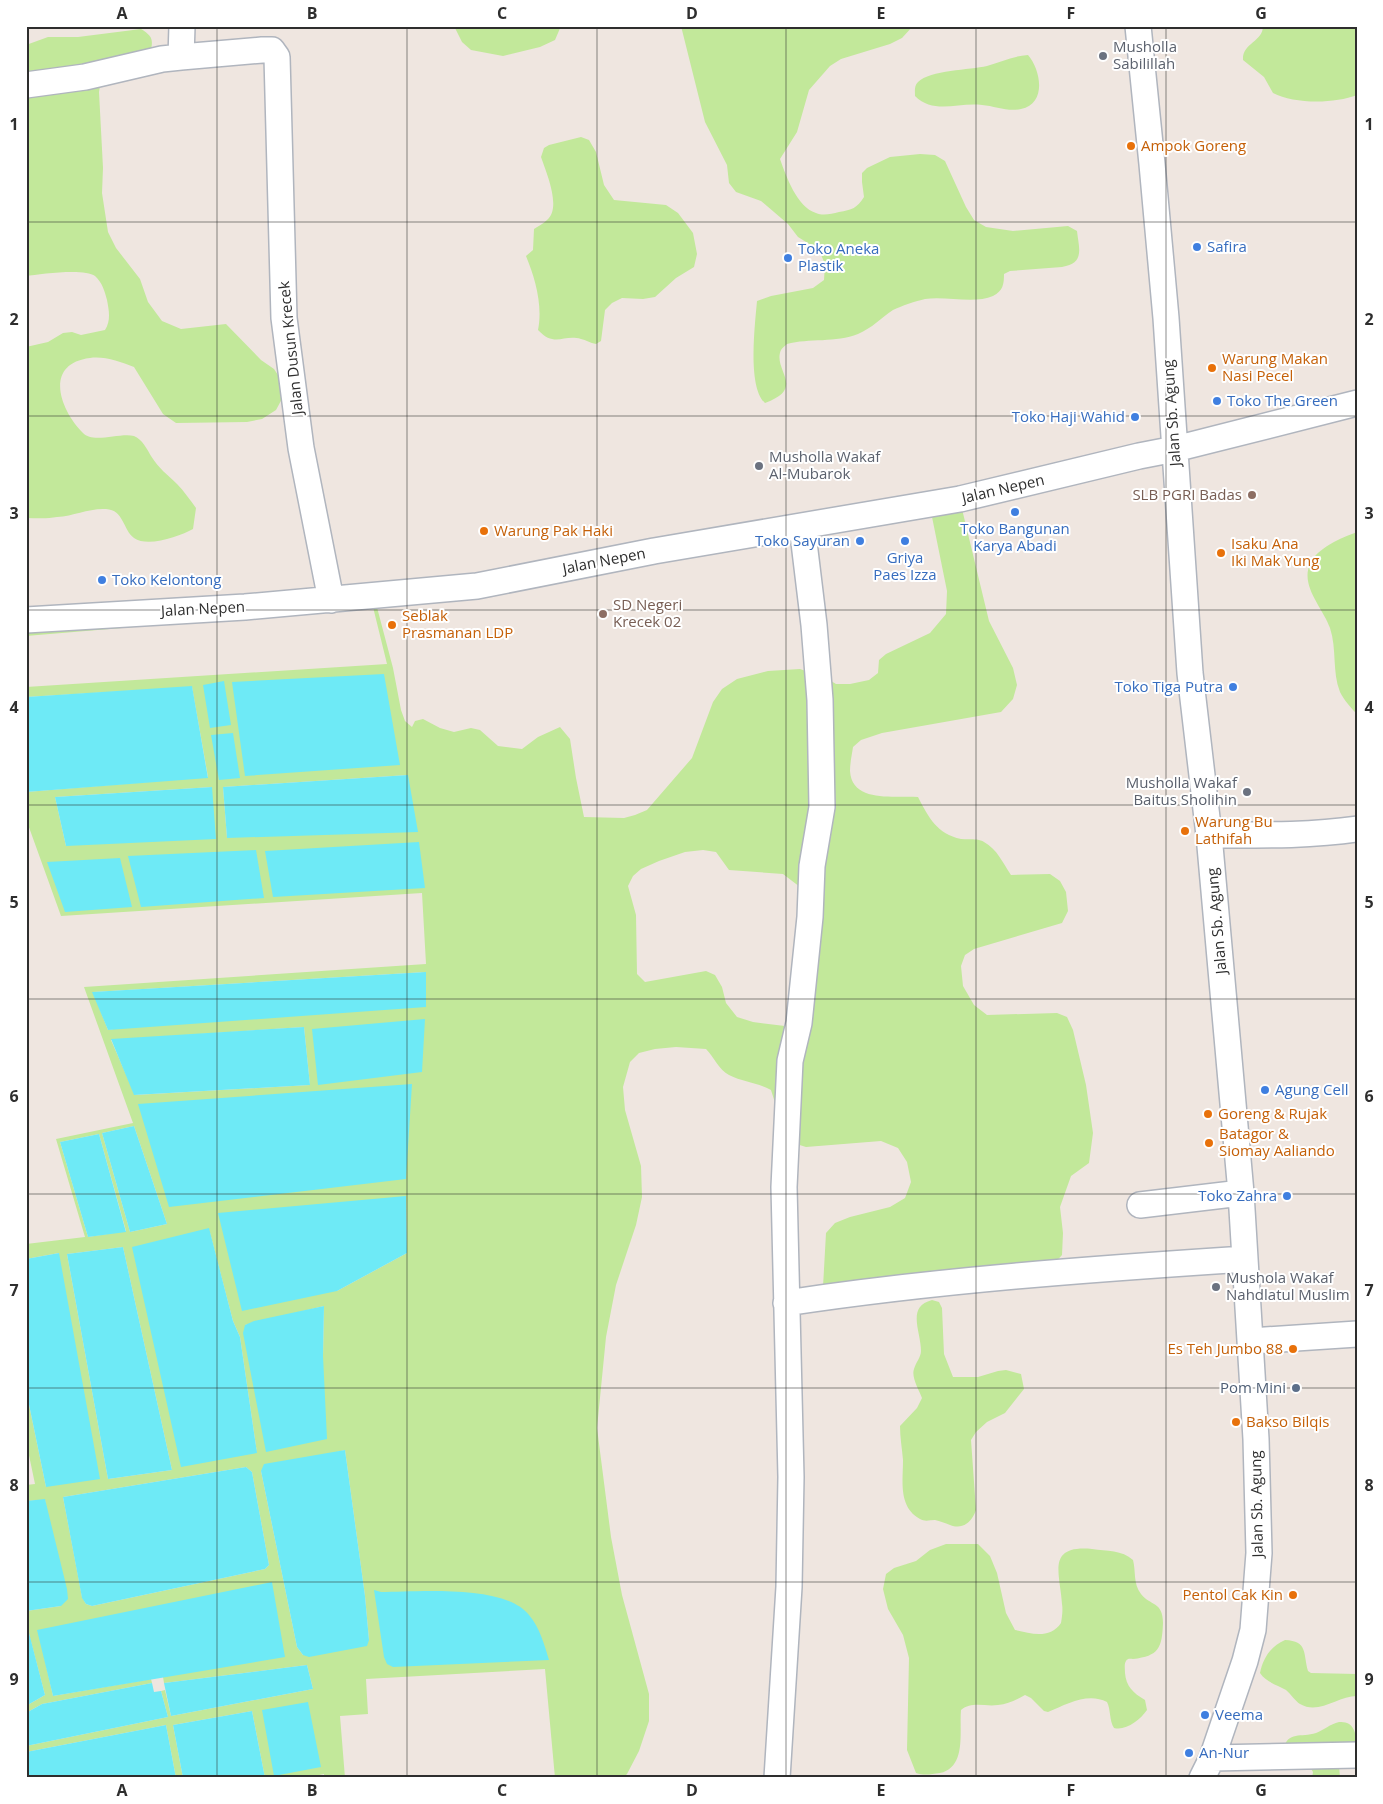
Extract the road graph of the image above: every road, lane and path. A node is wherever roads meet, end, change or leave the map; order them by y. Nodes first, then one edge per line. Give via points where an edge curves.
1 (182, 26) edge
2 (1138, 26) edge
3 (181, 57) junction
4 (26, 85) edge
5 (1357, 403) edge
6 (1175, 449) junction
7 (802, 526) junction
8 (331, 600) junction
9 (26, 620) edge
10 (1357, 828) edge
11 (1209, 835) junction
12 (1242, 1193) junction
13 (1140, 1205) dead end
14 (1245, 1259) junction
15 (786, 1303) junction
16 (1357, 1334) edge
17 (1251, 1341) junction
18 (1357, 1755) edge
19 (1207, 1768) edge
20 (777, 1778) edge

1 - 3 street
2 - 6 street, Jalan Sb. Agung
3 - 4 street
3 - 8 street, Jalan Dusun Krecek via 272,50 277,57 284,318 301,448
5 - 6 street, Jalan Nepen
6 - 7 street, Jalan Nepen via 960,499
6 - 11 street, Jalan Sb. Agung via 1190,673
7 - 8 street, Jalan Nepen via 477,586
7 - 15 street via 820,700 822,807 812,866 800,1023 790,1060 784,1187
8 - 9 street, Jalan Nepen
10 - 11 street via 1275,835
11 - 12 street, Jalan Sb. Agung
12 - 13 street
12 - 14 street, Jalan Sb. Agung
14 - 15 street via 1046,1272
14 - 17 street, Jalan Sb. Agung
15 - 20 street via 791,1477 789,1587
16 - 17 street
17 - 19 street, Jalan Sb. Agung via 1259,1553 1253,1630 1245,1662
18 - 19 street

